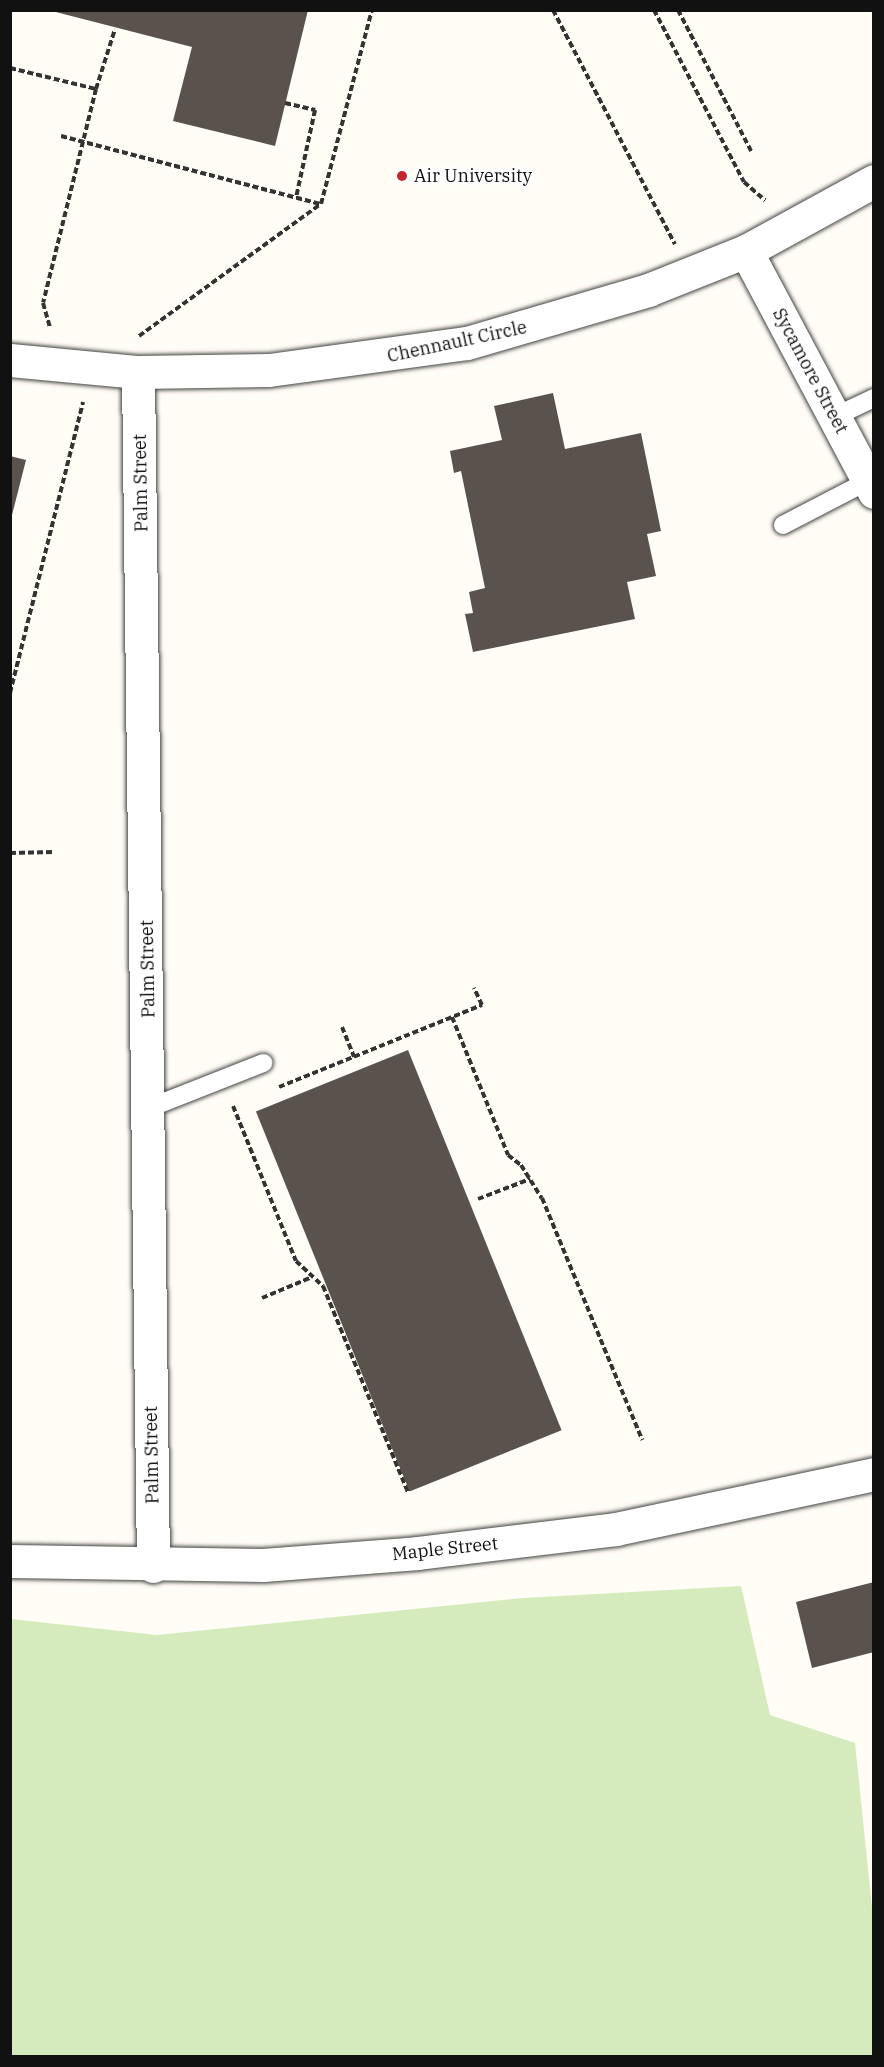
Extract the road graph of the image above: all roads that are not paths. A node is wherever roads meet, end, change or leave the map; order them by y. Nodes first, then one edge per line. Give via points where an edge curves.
1 (873, 181) edge
2 (746, 251) junction
3 (10, 360) edge
4 (138, 372) junction
5 (873, 398) edge
6 (834, 417) junction
7 (871, 487) edge
8 (783, 525) dead end
9 (263, 1062) dead end
10 (149, 1108) junction
11 (873, 1474) edge
12 (10, 1561) edge
13 (153, 1566) junction

1 - 2 street, Chennault Circle
2 - 4 street, Chennault Circle via 637,294 467,343 280,369
2 - 6 street, Sycamore Street
3 - 4 street, Chennault Circle
4 - 10 street, Palm Street
5 - 6 lane
6 - 7 street, Sycamore Street
7 - 8 lane
9 - 10 lane
10 - 13 street, Palm Street
11 - 13 street, Maple Street via 762,1502 546,1538 354,1558
12 - 13 street, Maple Street

